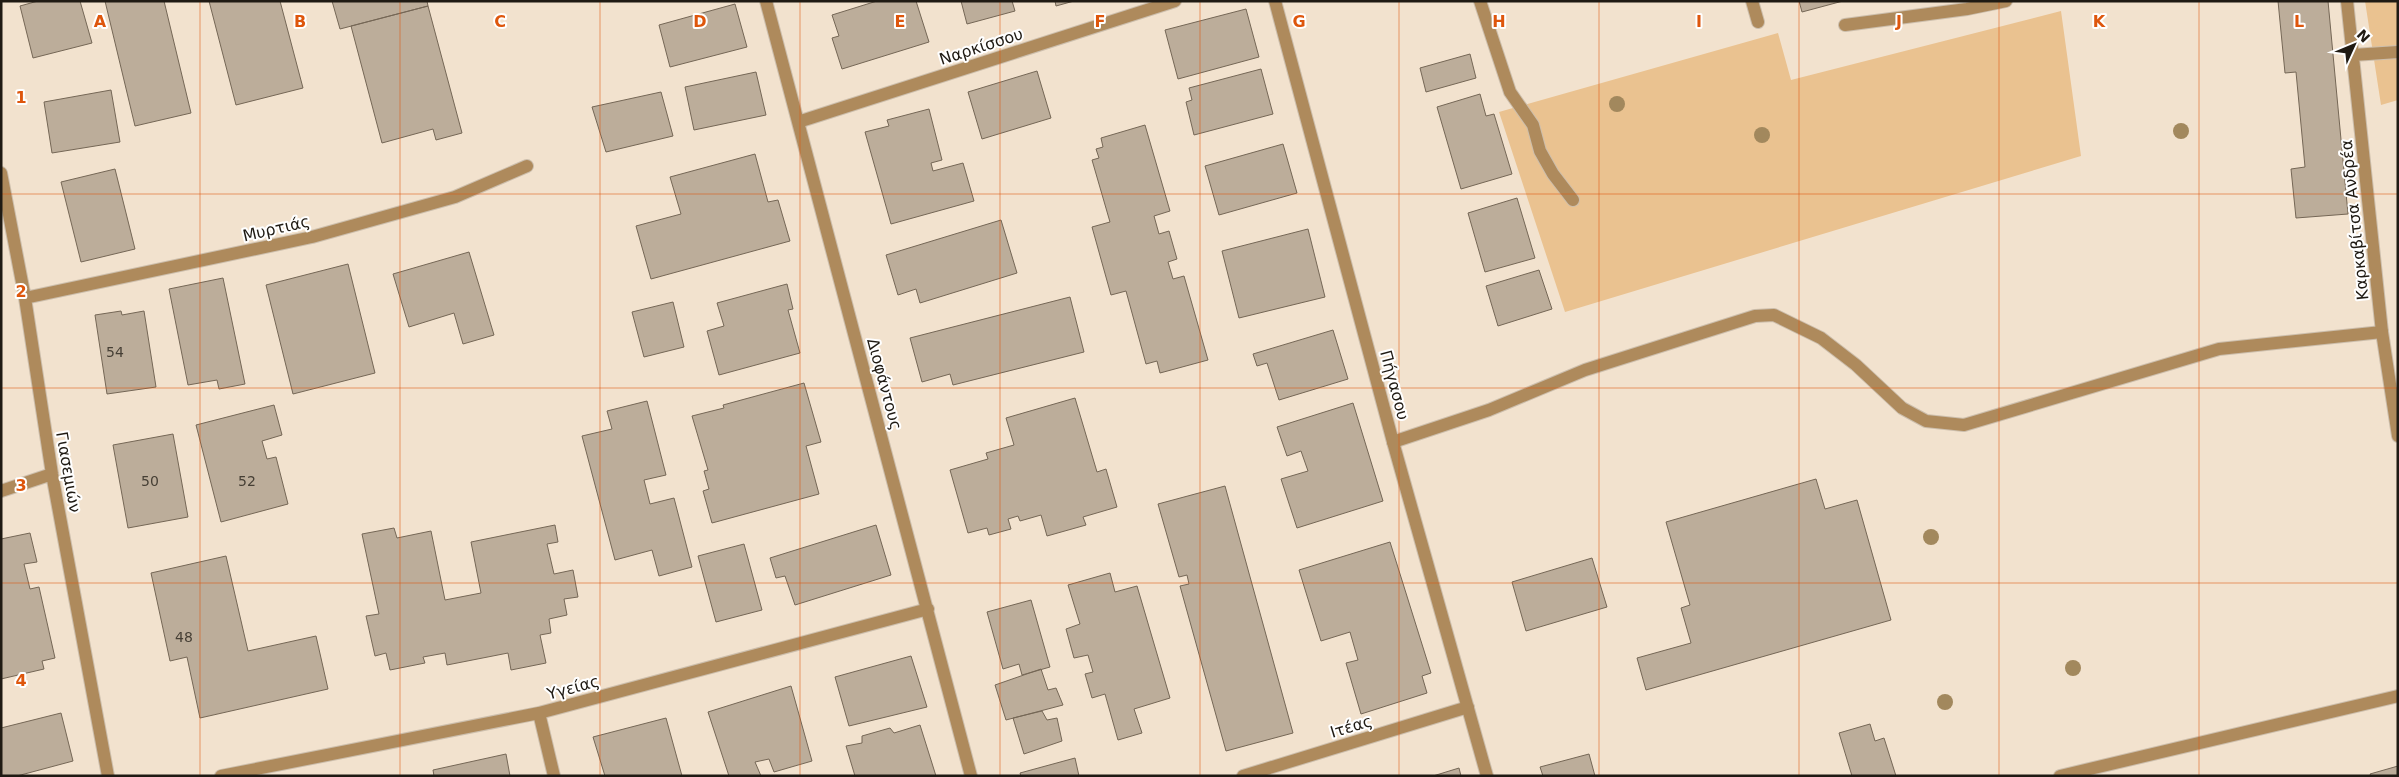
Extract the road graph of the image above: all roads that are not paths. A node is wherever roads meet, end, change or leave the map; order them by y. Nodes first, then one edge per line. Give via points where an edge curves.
1 (766, 1) edge
2 (1175, 1) edge
3 (1275, 1) edge
4 (1480, 1) edge
5 (1752, 1) edge
6 (2006, 1) edge
7 (2347, 1) edge
8 (1758, 22) dead end
9 (1845, 25) dead end
10 (2398, 52) edge
11 (2353, 55) junction
12 (798, 122) junction
13 (527, 166) dead end
14 (1, 173) edge
15 (1573, 200) dead end
16 (25, 298) junction
17 (2382, 332) junction
18 (2398, 436) edge
19 (1393, 442) junction
20 (52, 474) junction
21 (1, 491) edge
22 (928, 609) junction
23 (2398, 696) edge
24 (1468, 707) junction
25 (539, 713) junction
26 (108, 776) edge
27 (221, 776) edge
28 (554, 776) edge
29 (971, 776) edge
30 (1243, 776) edge
31 (1487, 776) edge
32 (2060, 776) edge

1 - 12 street, Διοφάντους
2 - 12 street, Ναρκίσσου
3 - 19 street, Πήγασου
4 - 15 street via 1510,92 1534,125 1540,151 1553,174
5 - 8 street
6 - 9 street
7 - 11 street, Καρκαβίτσα Ανδρέα
10 - 11 street
11 - 17 street, Καρκαβίτσα Ανδρέα
12 - 22 street, Διοφάντους
13 - 16 street, Μυρτιάς via 455,197 312,237
14 - 16 street, Γιασεμιών
16 - 20 street, Γιασεμιών
17 - 18 street, Καρκαβίτσα Ανδρέα
17 - 19 street via 2219,349 1964,424 1926,421 1902,408 1821,338 1774,315 1755,316 1585,370 1489,410
19 - 24 street, Πήγασου
20 - 21 street
20 - 26 street, Γιασεμιών
22 - 25 street, Υγείας
22 - 29 street, Διοφάντους
23 - 32 street
24 - 30 street, Ιτέας
24 - 31 street, Πήγασου
25 - 27 street, Υγείας
25 - 28 street

